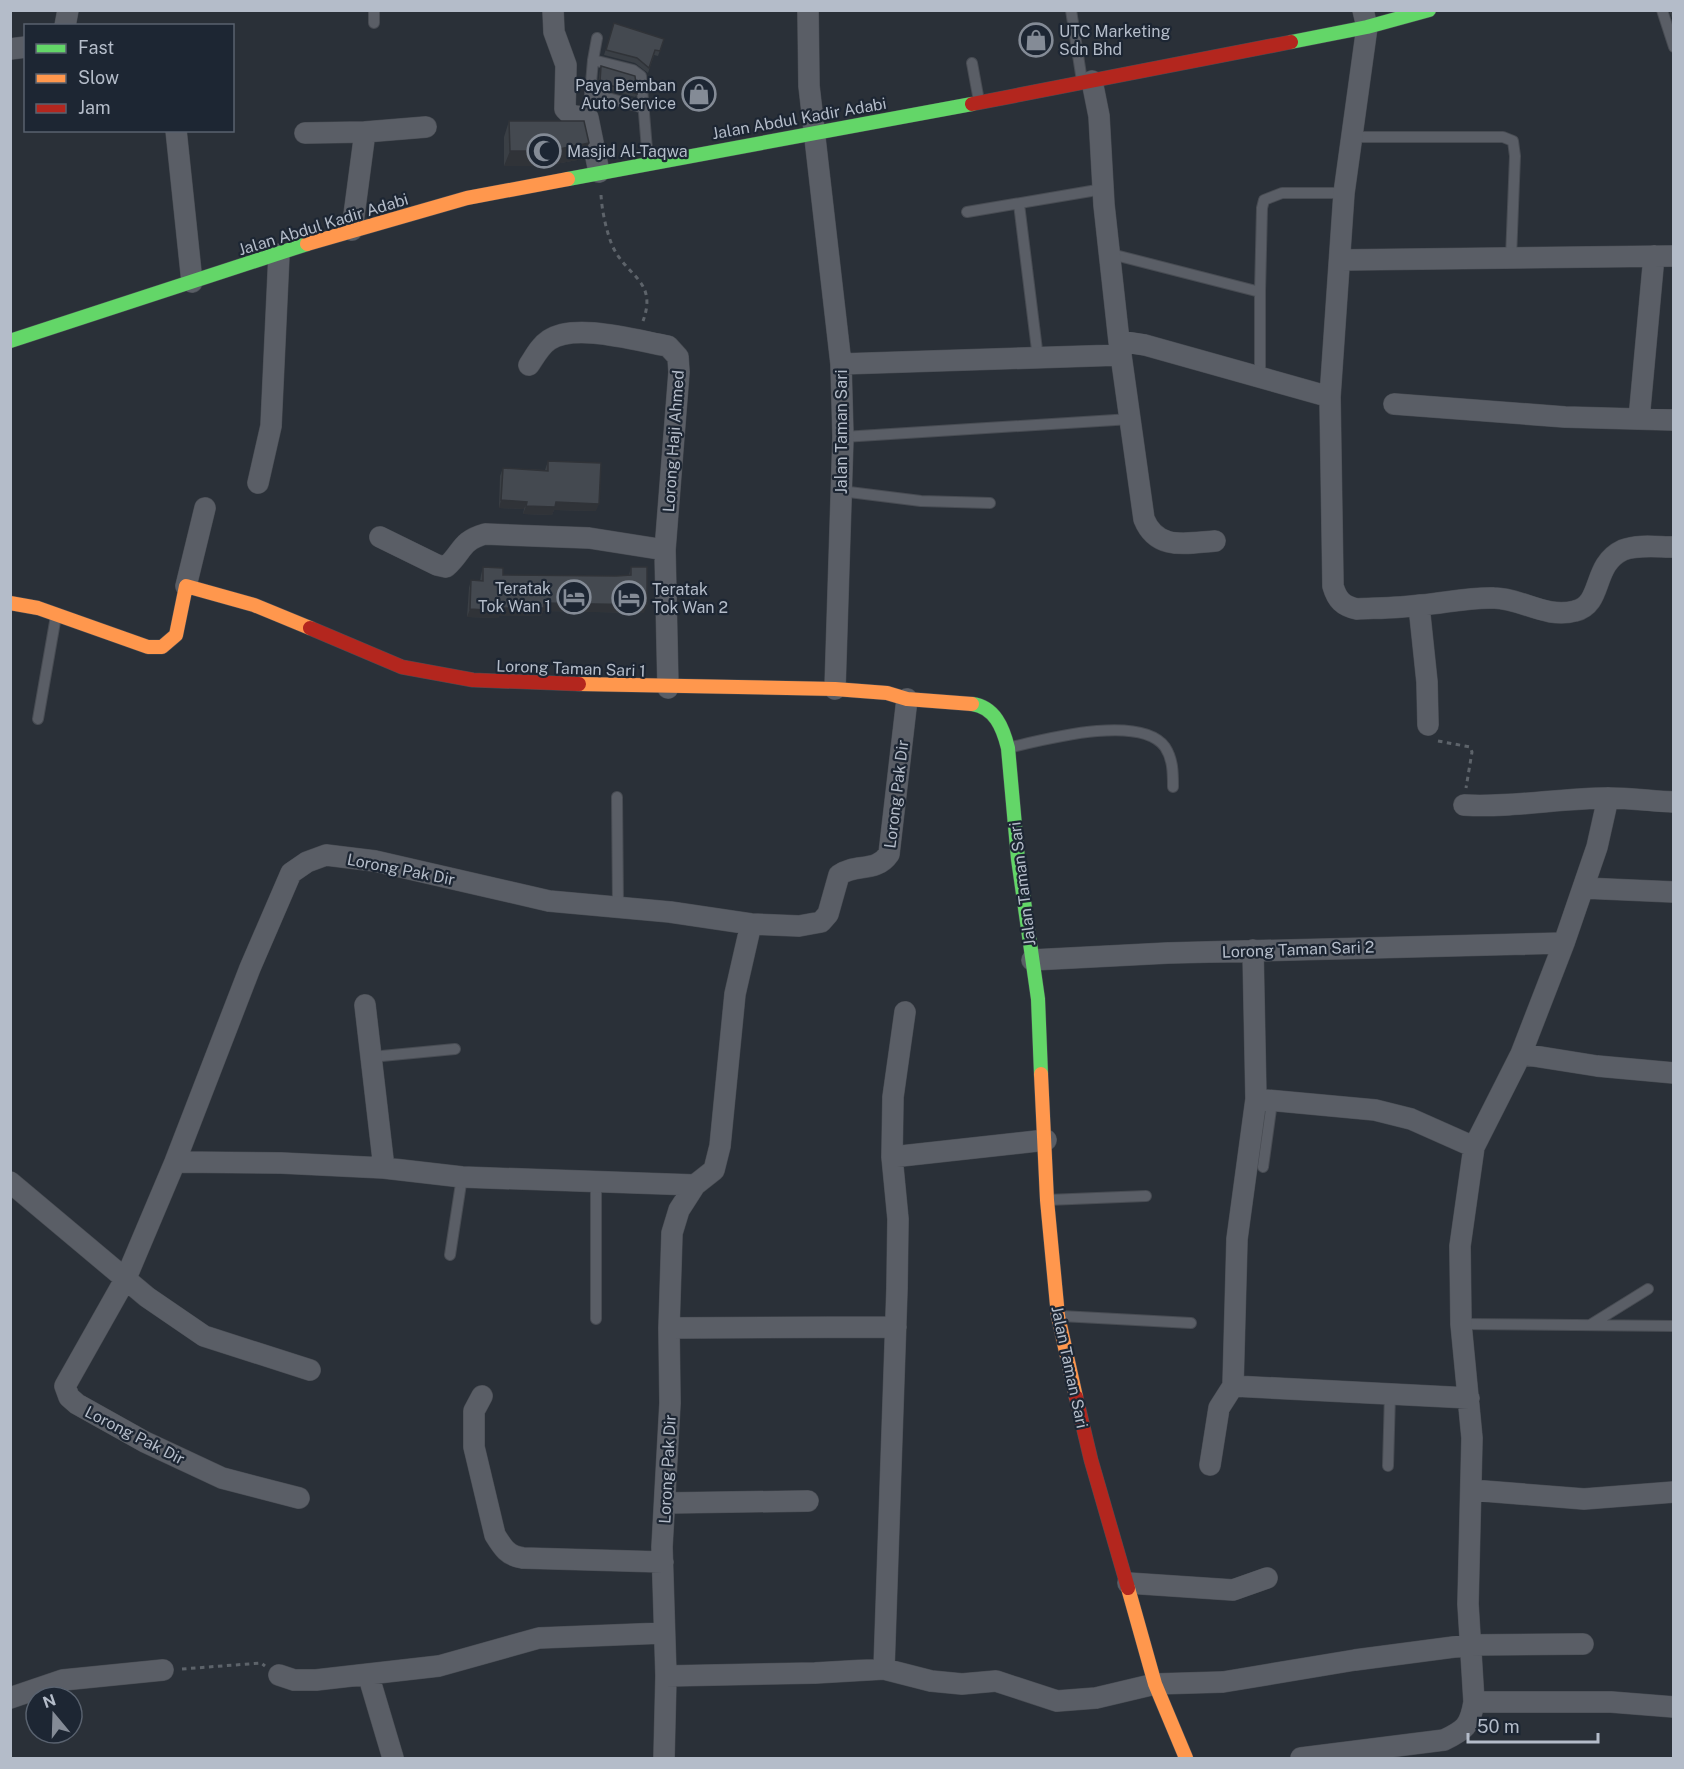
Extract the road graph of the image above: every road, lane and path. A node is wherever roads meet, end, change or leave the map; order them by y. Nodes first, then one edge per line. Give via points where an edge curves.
1 (374, 10) edge
2 (553, 10) edge
3 (808, 10) edge
4 (1071, 10) edge
5 (1429, 10) edge
6 (1662, 10) edge
7 (1365, 19) edge
8 (374, 22) dead end
9 (597, 38) dead end
10 (1674, 47) edge
11 (593, 60) junction
12 (972, 63) dead end
13 (1087, 82) junction
14 (590, 93) junction
15 (979, 103) junction
16 (644, 108) junction
17 (588, 118) junction
18 (426, 127) dead end
19 (176, 132) edge
20 (365, 132) junction
21 (305, 133) dead end
22 (813, 133) junction
23 (1353, 137) junction
24 (648, 162) junction
25 (598, 172) junction
26 (1103, 189) junction
27 (1344, 193) junction
28 (1019, 204) junction
29 (967, 212) dead end
30 (352, 230) junction
31 (279, 254) junction
32 (1111, 254) junction
33 (1664, 256) edge
34 (1511, 258) junction
35 (1341, 260) junction
36 (192, 282) junction
37 (1260, 292) junction
38 (648, 308) dead end
39 (10, 341) edge
40 (1120, 348) junction
41 (1038, 358) junction
42 (841, 364) junction
43 (529, 365) dead end
44 (1260, 377) junction
45 (1330, 398) junction
46 (1394, 404) dead end
47 (1131, 419) junction
48 (1639, 419) junction
49 (1674, 420) edge
50 (843, 438) junction
51 (258, 483) dead end
52 (841, 491) junction
53 (990, 503) dead end
54 (205, 508) dead end
55 (380, 537) dead end
56 (1215, 541) dead end
57 (1674, 547) edge
58 (665, 550) junction
59 (186, 586) junction
60 (10, 603) edge
61 (1419, 606) junction
62 (56, 615) junction
63 (668, 688) junction
64 (835, 689) junction
65 (907, 699) junction
66 (38, 719) dead end
67 (1428, 725) joint
68 (1008, 748) junction
69 (1173, 787) dead end
70 (617, 797) dead end
71 (1608, 798) junction
72 (1674, 802) edge
73 (1464, 805) joint
74 (1583, 888) junction
75 (1674, 892) edge
76 (618, 907) junction
77 (751, 924) junction
78 (1564, 943) junction
79 (1252, 950) junction
80 (1032, 960) junction
81 (365, 1005) dead end
82 (905, 1012) dead end
83 (455, 1049) dead end
84 (1521, 1054) junction
85 (371, 1057) junction
86 (1674, 1073) edge
87 (1264, 1101) junction
88 (1046, 1140) junction
89 (1474, 1147) junction
90 (892, 1157) junction
91 (175, 1162) junction
92 (1263, 1167) dead end
93 (384, 1168) junction
94 (462, 1177) junction
95 (10, 1182) edge
96 (596, 1183) junction
97 (695, 1185) junction
98 (1146, 1196) dead end
99 (1047, 1200) junction
100 (450, 1255) dead end
101 (126, 1278) junction
102 (1648, 1289) dead end
103 (1058, 1316) junction
104 (596, 1318) dead end
105 (1191, 1323) dead end
106 (1461, 1324) junction
107 (1589, 1325) junction
108 (1674, 1326) edge
109 (896, 1327) junction
110 (669, 1328) junction
111 (310, 1370) dead end
112 (1233, 1386) junction
113 (1390, 1394) junction
114 (482, 1396) dead end
115 (1469, 1398) junction
116 (1210, 1465) dead end
117 (1388, 1466) dead end
118 (1471, 1490) junction
119 (1674, 1492) edge
120 (299, 1498) dead end
121 (808, 1501) dead end
122 (666, 1503) junction
123 (663, 1562) junction
124 (1267, 1578) dead end
125 (1128, 1583) junction
126 (664, 1633) junction
127 (1583, 1644) dead end
128 (1469, 1645) junction
129 (885, 1669) junction
130 (163, 1670) joint
131 (368, 1674) junction
132 (279, 1675) joint
133 (666, 1676) junction
134 (1155, 1683) junction
135 (10, 1698) edge
136 (1474, 1702) junction
137 (1674, 1707) edge
138 (393, 1758) edge
139 (663, 1758) edge
140 (1186, 1758) edge
141 (1301, 1758) edge

1 - 8 lane
2 - 17 street via 554,33 566,65 565,109 571,115
3 - 22 street, Jalan Taman Sari
4 - 13 lane
5 - 7 street, Jalan Abdul Kadir Adabi
6 - 10 lane
7 - 13 street, Jalan Abdul Kadir Adabi
7 - 23 street
9 - 11 lane
11 - 14 lane
11 - 16 lane via 633,70 641,76
12 - 15 lane
13 - 15 street, Jalan Abdul Kadir Adabi
13 - 26 street via 1099,116
14 - 16 lane
14 - 17 lane
15 - 22 street, Jalan Abdul Kadir Adabi
16 - 24 lane
17 - 25 street
18 - 20 street
19 - 36 street
20 - 21 street
20 - 30 street
22 - 24 street, Jalan Abdul Kadir Adabi
22 - 42 street, Jalan Taman Sari
23 - 27 street
23 - 34 lane via 1503,137 1513,141
24 - 25 street, Jalan Abdul Kadir Adabi
25 - 30 street, Jalan Abdul Kadir Adabi via 467,198
25 - 38 path via 602,210 612,245 641,282
26 - 28 lane
26 - 32 street
27 - 35 street
27 - 37 lane via 1282,193 1264,200
28 - 29 lane
28 - 41 lane
30 - 31 street, Jalan Abdul Kadir Adabi
31 - 36 street, Jalan Abdul Kadir Adabi
31 - 51 street via 271,426
32 - 37 lane
32 - 40 street
33 - 34 street
33 - 48 street
34 - 35 street
35 - 45 street
36 - 39 street, Jalan Abdul Kadir Adabi
37 - 44 lane
40 - 41 street
40 - 44 street via 1145,345
40 - 47 street
41 - 42 street
42 - 50 street, Jalan Taman Sari
43 - 58 street, Lorong Haji Ahmed via 550,339 582,332 668,346 678,357 680,372
44 - 45 street
45 - 61 street via 1335,594 1347,607 1357,609
46 - 48 street
47 - 50 lane
47 - 56 street via 1139,498 1143,519 1152,535 1172,544
48 - 49 street
50 - 52 street, Jalan Taman Sari
52 - 53 lane via 921,501
52 - 64 street, Jalan Taman Sari
54 - 59 street
55 - 58 street via 446,567 462,545 485,534 589,538
57 - 61 street via 1635,547 1609,559 1587,606 1574,612 1554,613 1497,598
58 - 63 street, Lorong Haji Ahmed
59 - 62 street via 176,635 162,647 128,642
59 - 63 street, Lorong Taman Sari 1 via 254,605 402,667 473,680
60 - 62 street
61 - 67 street
62 - 66 lane
63 - 64 street, Lorong Taman Sari 1
64 - 65 street, Jalan Taman Sari via 887,693
65 - 68 street, Jalan Taman Sari via 976,704 993,713 1004,731
65 - 77 street, Lorong Pak Dir via 889,854 883,863 839,875 828,914 821,922 799,926
67 - 73 path via 1438,741 1470,747
68 - 69 lane via 1089,730 1150,736 1164,746 1172,764
68 - 80 street, Jalan Taman Sari
70 - 76 lane
71 - 72 street
71 - 73 street
71 - 74 street
74 - 75 street
74 - 78 street
76 - 77 street, Lorong Pak Dir
76 - 91 street, Lorong Pak Dir via 549,901 375,861 326,855 307,862 291,873
77 - 97 street, Lorong Pak Dir via 735,994 720,1146 714,1170
78 - 79 street, Lorong Taman Sari 2
78 - 84 street
79 - 80 street, Lorong Taman Sari 2
79 - 87 street
80 - 88 street, Jalan Taman Sari
81 - 85 street
82 - 90 street via 893,1097
83 - 85 lane
84 - 86 street
84 - 89 street
85 - 93 street
87 - 89 street via 1375,1110 1411,1119
87 - 92 lane
87 - 112 street via 1237,1239
88 - 90 street
88 - 99 street, Jalan Taman Sari
89 - 106 street via 1460,1246
90 - 109 street via 898,1218
91 - 93 street
91 - 101 street, Lorong Pak Dir
93 - 94 street
94 - 96 street
94 - 100 lane
95 - 101 street
96 - 97 street
96 - 104 lane
97 - 110 street, Lorong Pak Dir via 679,1210 672,1233
98 - 99 lane
99 - 103 street, Jalan Taman Sari
101 - 111 street via 204,1336
101 - 120 street, Lorong Pak Dir via 65,1386 69,1397 145,1442 222,1479
102 - 107 lane
103 - 105 lane
103 - 125 street, Jalan Taman Sari via 1091,1460
106 - 107 lane
106 - 115 street
107 - 108 lane
109 - 110 street
109 - 129 street
110 - 122 street, Lorong Pak Dir
112 - 113 street
112 - 116 street via 1219,1408
113 - 115 street
113 - 117 lane
114 - 123 street via 474,1411 474,1448 495,1536 502,1548 513,1557 523,1558
115 - 118 street
118 - 119 street via 1584,1499
118 - 128 street
121 - 122 street
122 - 123 street, Lorong Pak Dir
123 - 126 street, Lorong Pak Dir
124 - 125 street via 1233,1590
125 - 134 street, Jalan Taman Sari
126 - 131 street via 538,1638 439,1666
126 - 133 street, Lorong Pak Dir
127 - 128 street
128 - 134 street via 1223,1682
128 - 136 street
129 - 133 street
129 - 134 street via 931,1681 996,1681 1057,1701 1096,1698
130 - 132 path via 261,1663
130 - 135 street via 63,1680
131 - 132 street via 316,1680
131 - 138 street
133 - 139 street, Lorong Pak Dir
134 - 140 street, Jalan Taman Sari
136 - 137 street via 1611,1702
136 - 141 street via 1464,1731 1444,1740

